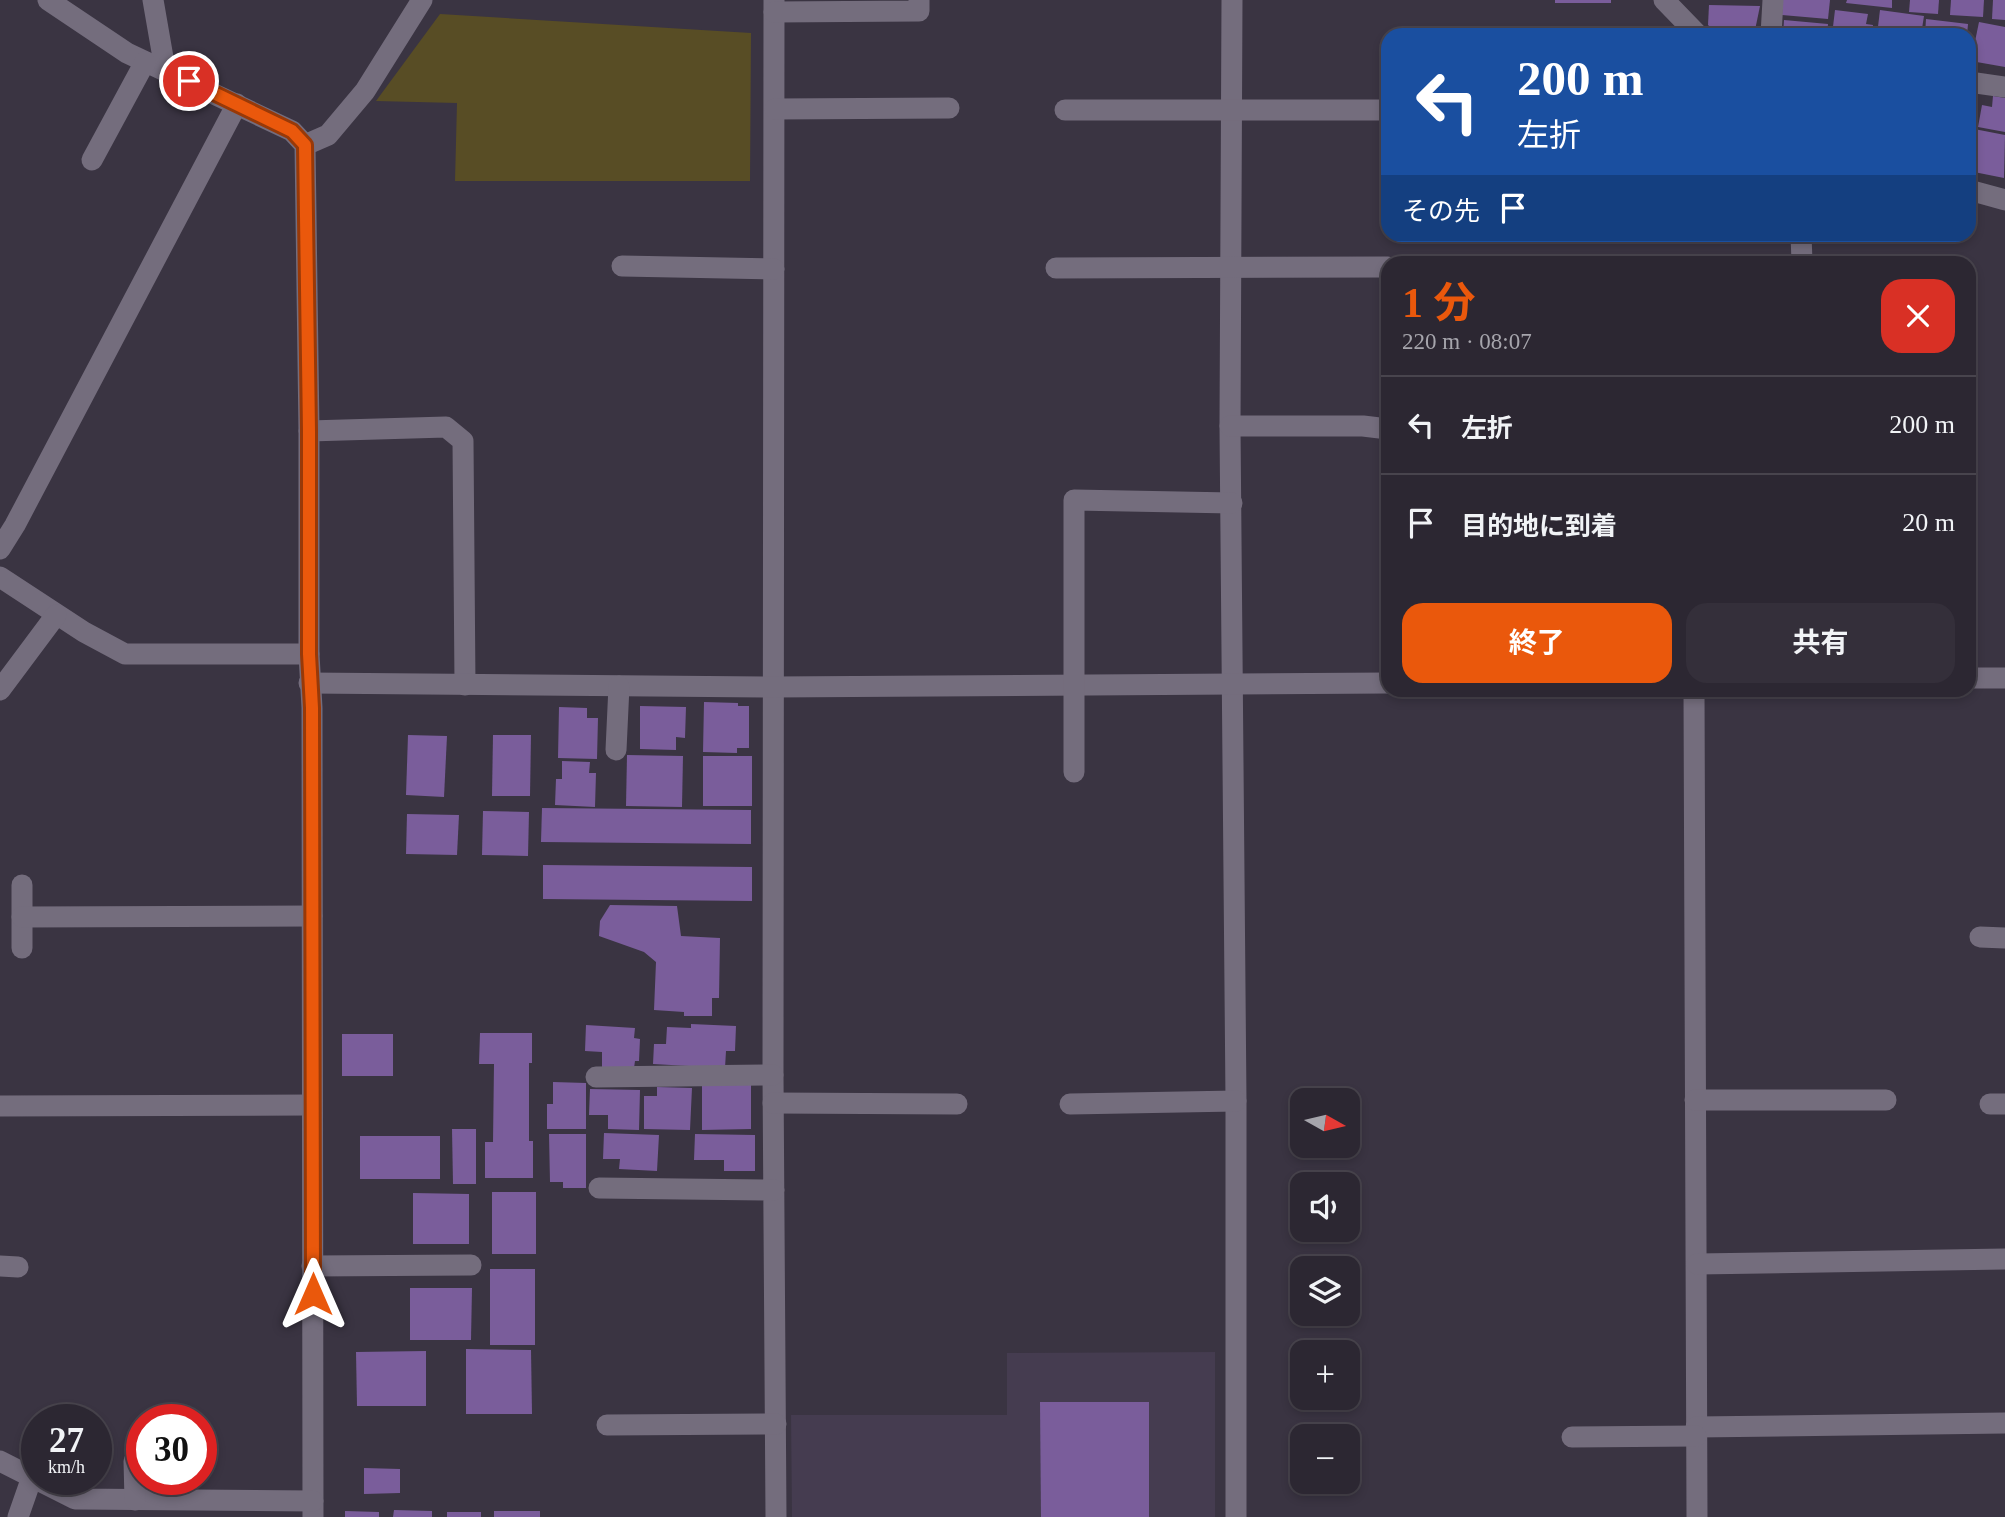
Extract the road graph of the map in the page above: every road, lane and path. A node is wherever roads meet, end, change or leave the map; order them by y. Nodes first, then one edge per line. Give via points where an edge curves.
1 (48, 0) edge
2 (153, 0) edge
3 (422, 0) edge
4 (919, 0) edge
5 (1232, 0) edge
6 (1664, 0) edge
7 (1773, 0) edge
8 (774, 6) edge
9 (1692, 28) edge
10 (1771, 28) edge
11 (155, 65) junction
12 (1976, 83) edge
13 (2005, 87) edge
14 (237, 104) junction
15 (948, 108) dead end
16 (775, 109) junction
17 (1065, 110) dead end
18 (1230, 110) junction
19 (1381, 110) edge
20 (305, 145) junction
21 (92, 160) dead end
22 (1976, 192) edge
23 (2005, 200) edge
24 (622, 266) dead end
25 (1381, 267) edge
26 (1056, 268) dead end
27 (774, 269) junction
28 (1232, 270) junction
29 (1230, 426) junction
30 (1381, 428) edge
31 (309, 431) junction
32 (1232, 503) junction
33 (8, 521) edge
34 (0, 549) edge
35 (0, 578) edge
36 (56, 615) junction
37 (309, 654) junction
38 (1976, 678) edge
39 (2005, 678) edge
40 (309, 683) junction
41 (1381, 683) edge
42 (465, 685) junction
43 (1233, 685) junction
44 (620, 686) junction
45 (1076, 686) junction
46 (773, 687) junction
47 (0, 690) edge
48 (1694, 697) edge
49 (616, 750) dead end
50 (1074, 772) dead end
51 (22, 885) dead end
52 (312, 916) junction
53 (22, 917) junction
54 (1980, 937) dead end
55 (2005, 938) edge
56 (22, 947) dead end
57 (773, 1075) junction
58 (596, 1077) dead end
59 (1695, 1100) junction
60 (1886, 1100) dead end
61 (1236, 1101) junction
62 (773, 1102) junction
63 (957, 1104) dead end
64 (1070, 1104) dead end
65 (312, 1105) junction
66 (0, 1106) edge
67 (599, 1188) dead end
68 (774, 1190) junction
69 (2005, 1259) edge
70 (1697, 1264) junction
71 (471, 1265) dead end
72 (312, 1266) junction
73 (2005, 1423) edge
74 (776, 1424) junction
75 (607, 1425) dead end
76 (1696, 1432) junction
77 (1572, 1437) dead end
78 (0, 1461) edge
79 (21, 1472) edge
80 (26, 1495) edge
81 (67, 1495) edge
82 (135, 1495) edge
83 (135, 1500) junction
84 (313, 1509) edge
85 (19, 1517) edge
86 (776, 1517) edge
87 (1236, 1517) edge
88 (1697, 1517) edge

1 - 11 street via 127,53
2 - 11 street
3 - 20 street via 365,91 328,135
4 - 8 street via 919,11
5 - 18 street
6 - 9 street
7 - 10 street
8 - 16 street
11 - 14 street
11 - 21 street
12 - 13 street
14 - 20 street via 292,131
14 - 33 street
15 - 16 street
16 - 27 street
17 - 18 street
18 - 19 street
18 - 28 street
20 - 31 street
22 - 23 street
24 - 27 street
25 - 28 street
26 - 28 street
27 - 46 street
28 - 29 street
29 - 30 street
29 - 32 street
31 - 37 street
31 - 42 street via 446,427 463,441
32 - 43 street
32 - 45 street via 1074,500
33 - 34 street
35 - 36 street
36 - 37 street via 125,654
36 - 47 street
37 - 40 street
38 - 39 street
40 - 42 street
40 - 52 street
41 - 43 street
42 - 44 street
43 - 45 street
43 - 61 street
44 - 46 street
44 - 49 street
45 - 46 street
45 - 50 street
46 - 57 street
48 - 59 street
51 - 53 street
52 - 53 street
52 - 65 street
53 - 56 street
54 - 55 street
57 - 58 street
57 - 62 street
59 - 60 street
59 - 70 street
61 - 64 street
61 - 87 street
62 - 63 street
62 - 68 street
65 - 66 street
65 - 72 street
67 - 68 street
68 - 74 street
69 - 70 street
70 - 76 street
71 - 72 street
72 - 84 street
73 - 76 street
74 - 75 street
74 - 86 street
76 - 77 street
76 - 88 street
78 - 79 street
80 - 85 street
81 - 83 street
82 - 83 street
83 - 84 street

